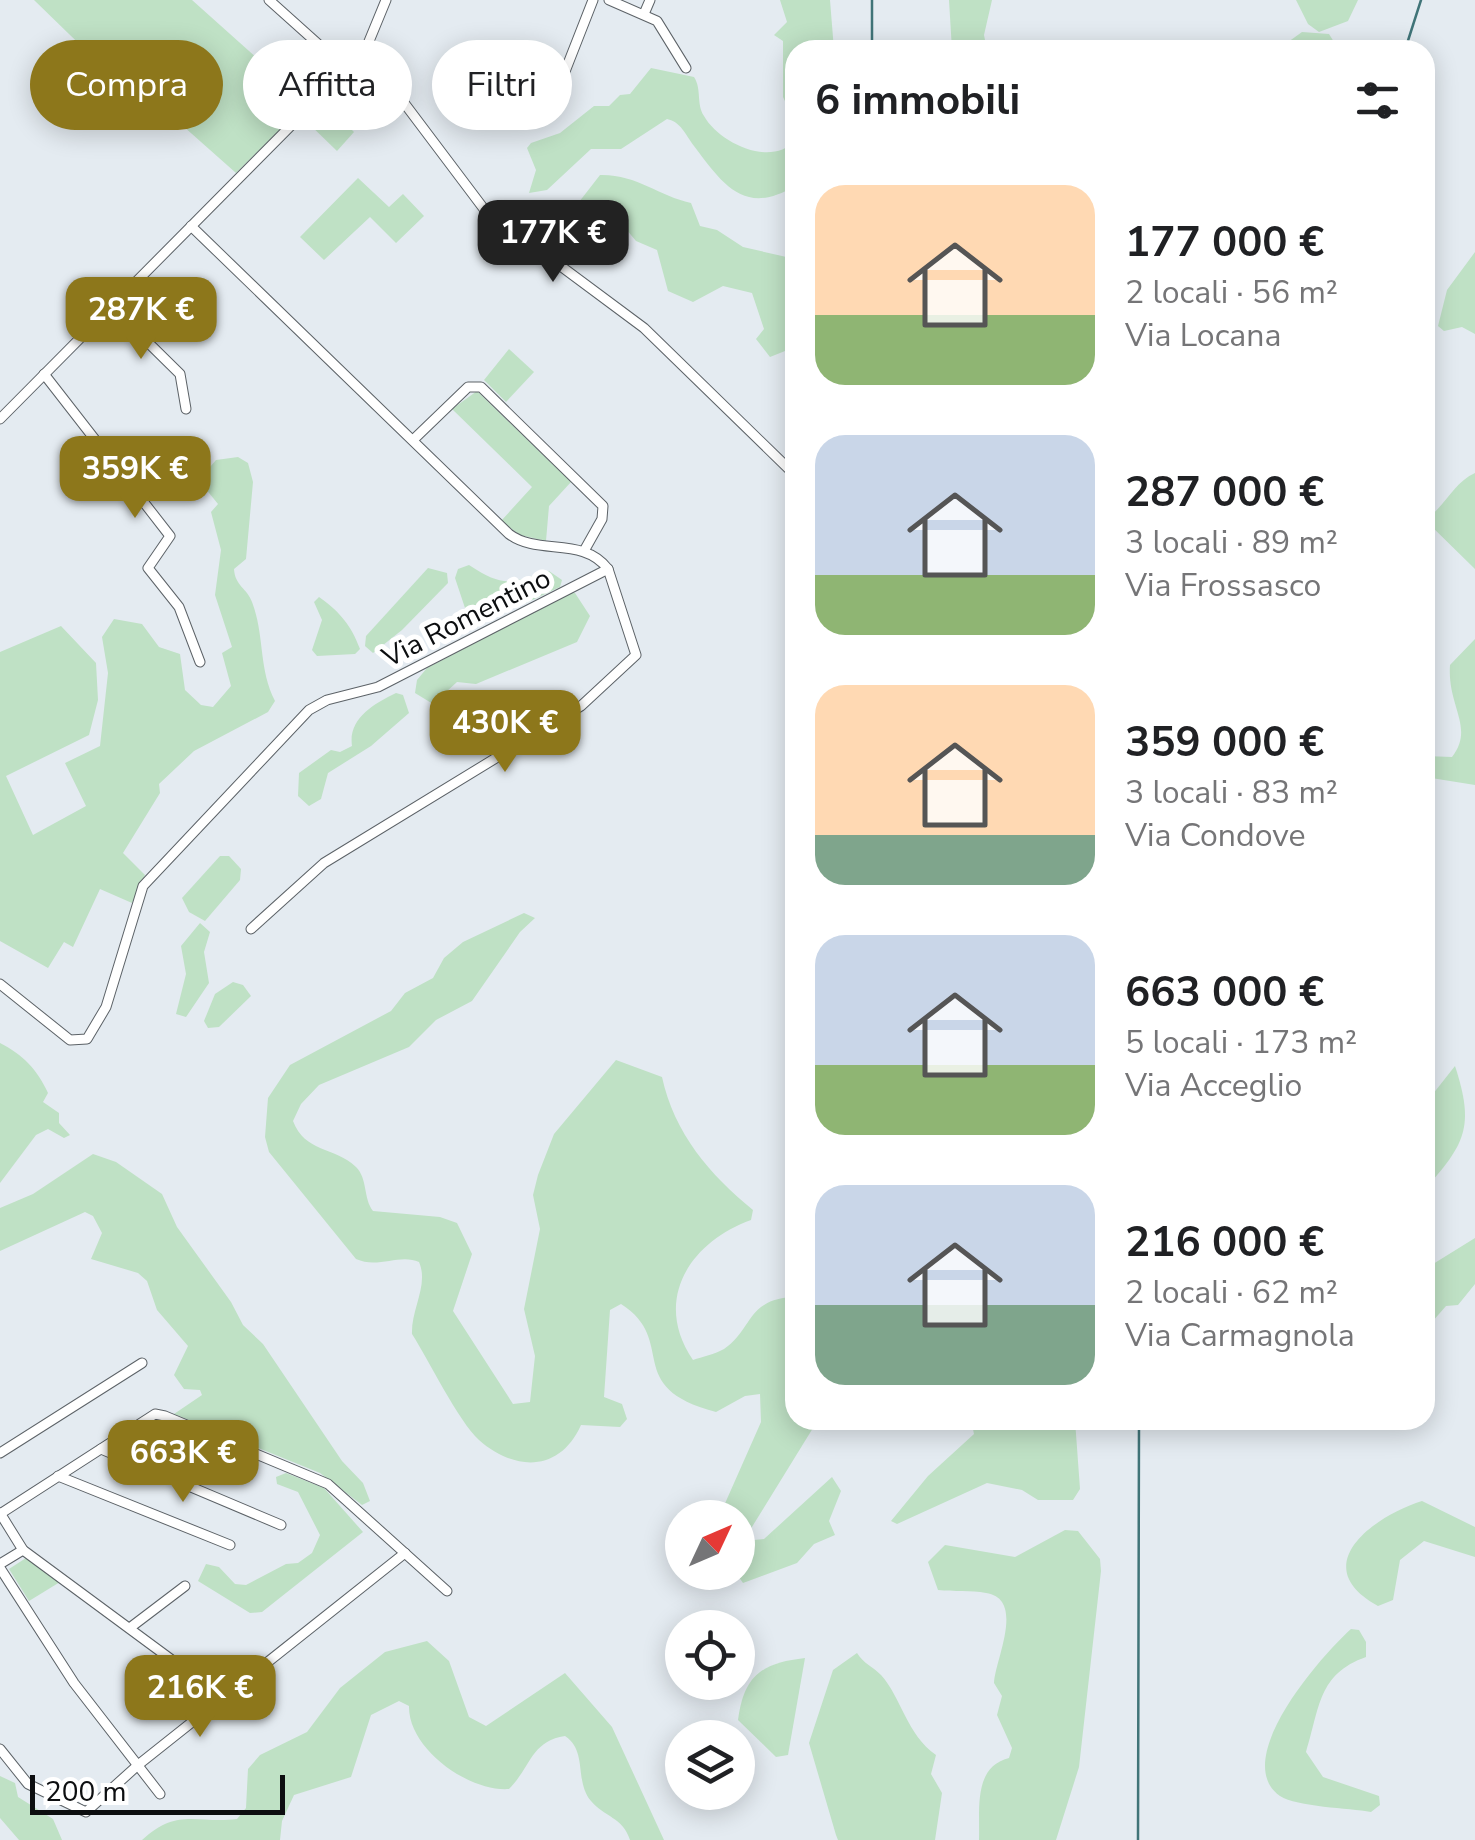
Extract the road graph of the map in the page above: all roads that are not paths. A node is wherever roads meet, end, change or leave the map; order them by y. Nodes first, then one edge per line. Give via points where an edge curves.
1 (269, 0) edge
2 (386, 0) edge
3 (593, 0) edge
4 (609, 0) edge
5 (650, 0) edge
6 (644, 14) junction
7 (314, 40) edge
8 (369, 40) edge
9 (572, 54) edge
10 (686, 68) dead end
11 (412, 113) edge
12 (286, 130) edge
13 (191, 226) junction
14 (112, 307) junction
15 (44, 374) junction
16 (186, 409) dead end
17 (0, 419) edge
18 (414, 440) junction
19 (785, 464) edge
20 (584, 551) junction
21 (608, 568) junction
22 (200, 662) dead end
23 (252, 930) dead end
24 (0, 984) edge
25 (142, 1362) dead end
26 (101, 1449) junction
27 (0, 1452) edge
28 (58, 1476) junction
29 (0, 1514) edge
30 (280, 1524) dead end
31 (230, 1544) dead end
32 (24, 1550) junction
33 (406, 1553) junction
34 (0, 1566) edge
35 (185, 1586) dead end
36 (447, 1591) dead end
37 (132, 1627) junction
38 (222, 1697) junction
39 (0, 1749) edge
40 (138, 1765) junction
41 (160, 1794) dead end

1 - 7 street
2 - 8 street
3 - 9 street
4 - 6 street
5 - 6 street
6 - 10 street via 659,24
11 - 19 street via 484,210 644,328
12 - 13 street
13 - 14 street
13 - 18 street, Via Romentino
14 - 15 street
14 - 16 street via 180,374
15 - 17 street
15 - 22 street via 170,536 148,568 179,606
18 - 20 street, Via Romentino via 512,537
18 - 20 street via 468,387 481,386 601,504 603,517
20 - 21 street, Via Romentino
21 - 23 street via 636,655 556,722 324,863
21 - 24 street, Via Romentino via 378,687 310,710 143,886 106,1007 87,1039 70,1040
25 - 27 street
26 - 28 street
26 - 30 street
26 - 33 street via 155,1414 166,1416 317,1478
28 - 29 street
28 - 31 street
29 - 32 street
32 - 34 street
32 - 37 street
33 - 36 street
33 - 38 street
34 - 40 street via 74,1684
35 - 37 street
37 - 38 street
38 - 40 street
39 - 40 street via 28,1784 84,1812
40 - 41 street

